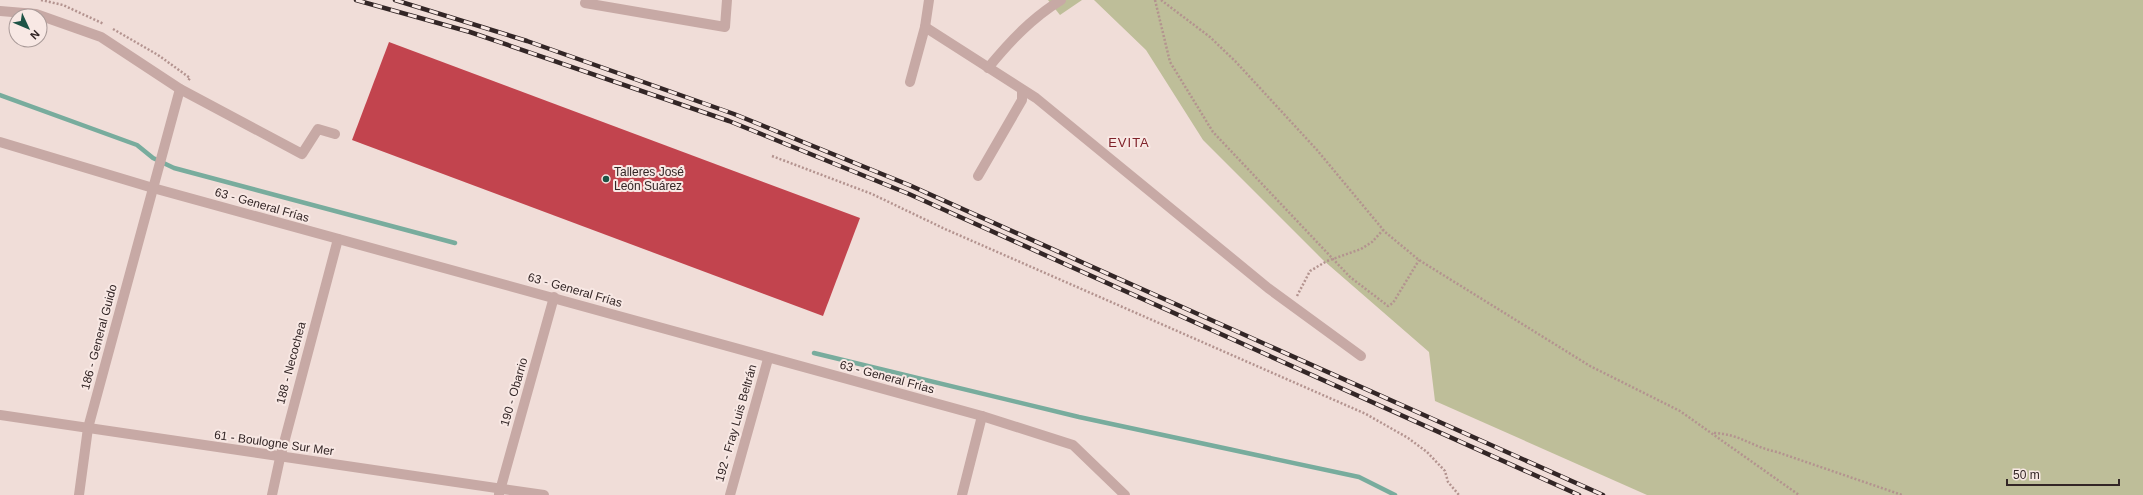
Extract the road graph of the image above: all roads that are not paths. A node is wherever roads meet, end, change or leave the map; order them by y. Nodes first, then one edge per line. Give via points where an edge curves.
1 (727, 0) edge
2 (929, 0) edge
3 (1061, 0) edge
4 (585, 3) dead end
5 (0, 11) edge
6 (925, 27) junction
7 (988, 68) junction
8 (910, 82) dead end
9 (180, 89) junction
10 (1022, 90) junction
11 (335, 134) dead end
12 (0, 142) edge
13 (978, 176) dead end
14 (153, 188) junction
15 (338, 239) junction
16 (554, 297) junction
17 (1361, 356) dead end
18 (768, 358) junction
19 (0, 415) edge
20 (982, 416) junction
21 (88, 428) junction
22 (280, 458) junction
23 (500, 492) edge
24 (79, 495) edge
25 (272, 495) edge
26 (544, 495) edge
27 (730, 495) edge
28 (962, 495) edge
29 (1125, 495) edge

1 - 4 street via 725,27
2 - 6 street
3 - 7 street via 1033,19 1009,42
5 - 9 street via 36,14 101,37
6 - 7 street
6 - 8 street
7 - 10 street
9 - 11 street via 302,154 318,129
9 - 14 street, 186 - General Guido
10 - 13 street via 1022,100
10 - 17 street via 1036,98 1292,306
12 - 14 street, 63 - General Frías
14 - 15 street, 63 - General Frías
14 - 21 street, 186 - General Guido
15 - 16 street, 63 - General Frías
15 - 22 street, 188 - Necochea
16 - 18 street, 63 - General Frías
16 - 23 street, 190 - Obarrio
18 - 20 street, 63 - General Frías
18 - 27 street, 192 - Fray Luis Beltrán
19 - 21 street, 61 - Boulogne Sur Mer
20 - 28 street
20 - 29 street, 63 - General Frías via 1073,445
21 - 22 street, 61 - Boulogne Sur Mer
21 - 24 street, 186 - General Guido
22 - 23 street, 61 - Boulogne Sur Mer
22 - 25 street, 188 - Necochea
23 - 26 street, 61 - Boulogne Sur Mer

